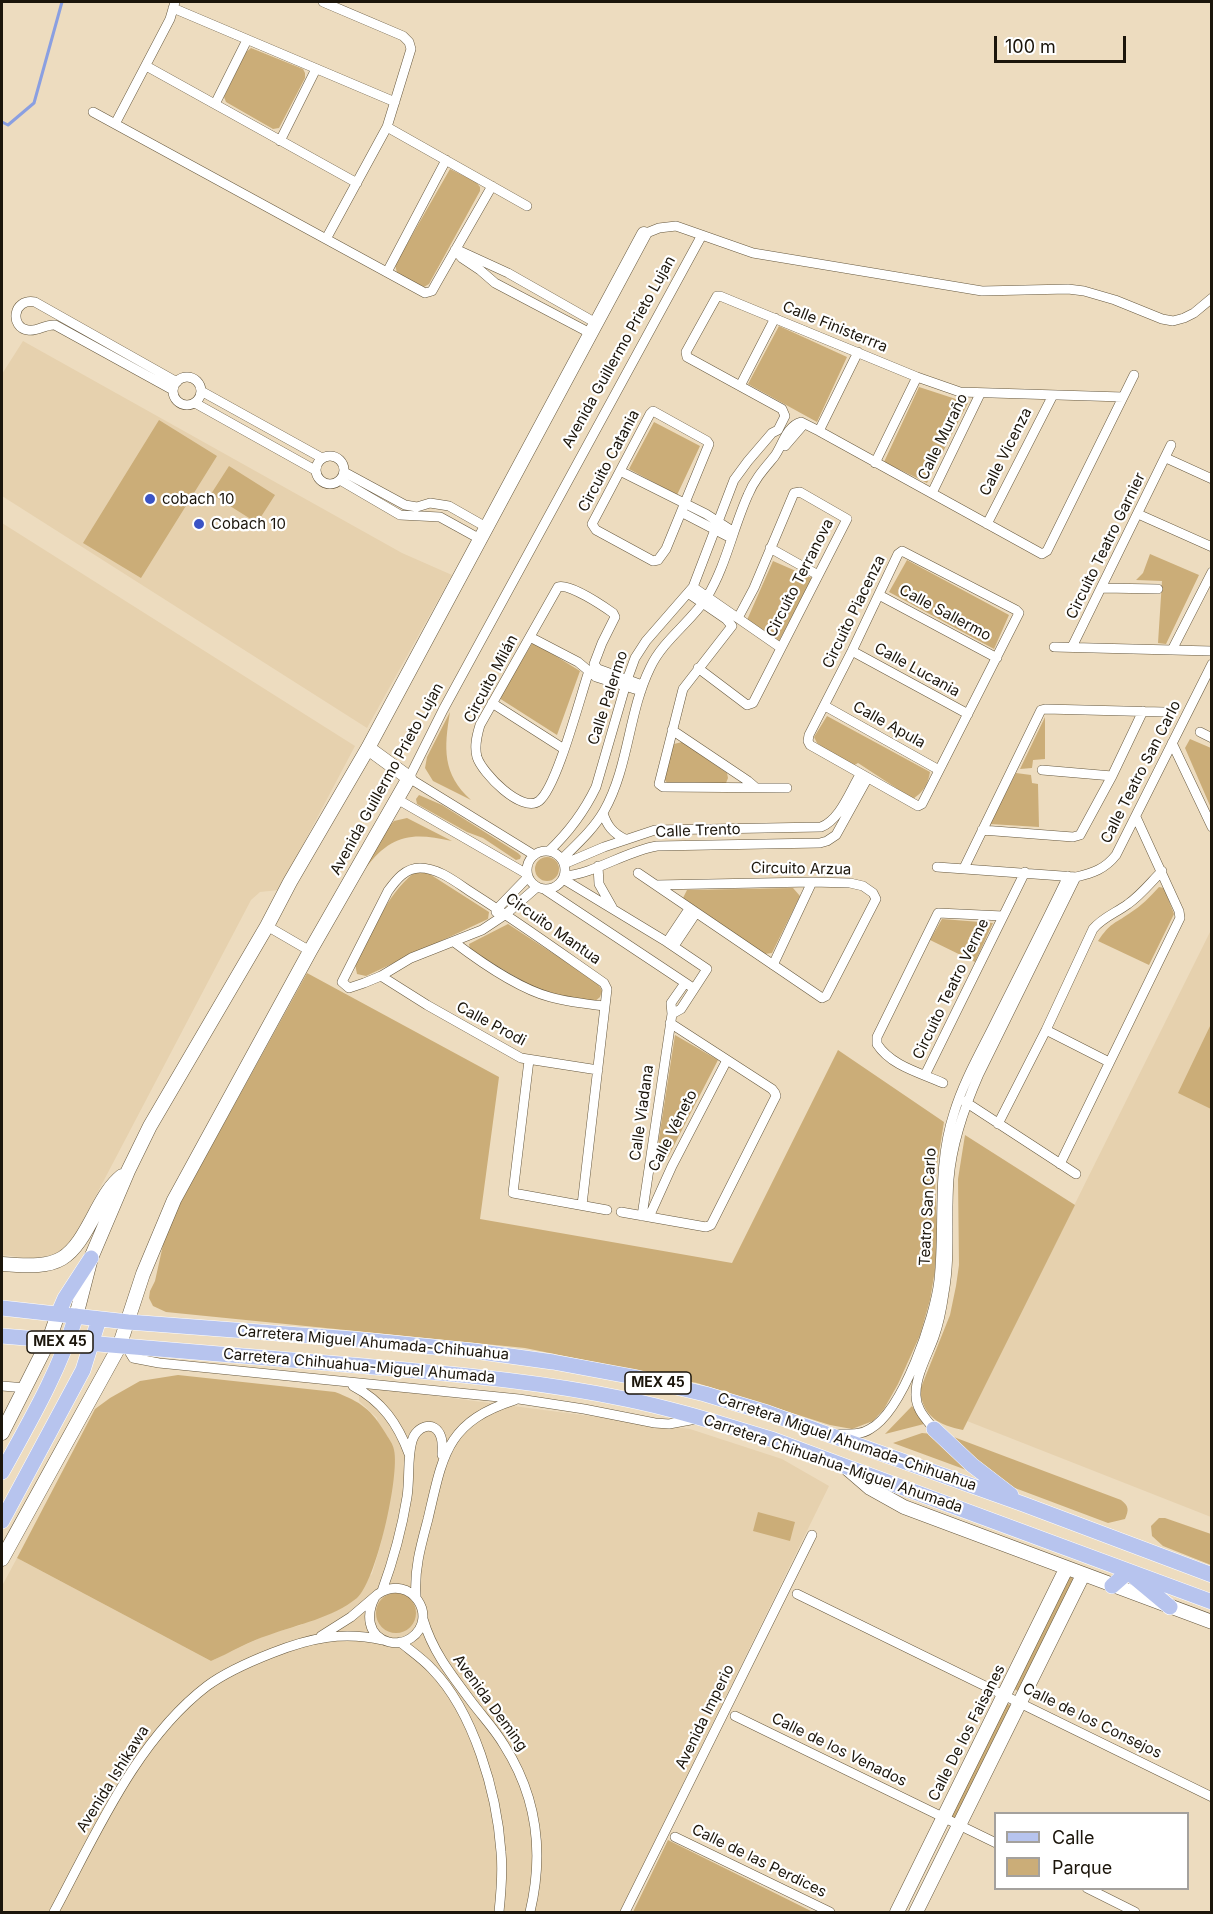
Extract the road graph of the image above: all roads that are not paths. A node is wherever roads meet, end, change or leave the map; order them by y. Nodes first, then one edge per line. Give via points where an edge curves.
1 (323, 2) edge
2 (174, 5) edge
3 (247, 40) junction
4 (148, 67) dead end
5 (316, 69) junction
6 (395, 102) junction
7 (215, 104) junction
8 (93, 112) dead end
9 (115, 124) junction
10 (387, 127) junction
11 (280, 141) junction
12 (446, 160) junction
13 (357, 183) junction
14 (492, 186) junction
15 (527, 206) dead end
16 (644, 234) joint
17 (702, 235) junction
18 (326, 239) junction
19 (455, 250) junction
20 (387, 272) junction
21 (522, 281) junction
22 (515, 294) junction
23 (551, 297) junction
24 (1212, 298) edge
25 (545, 309) junction
26 (775, 318) junction
27 (593, 328) junction
28 (858, 352) junction
29 (1134, 375) dead end
30 (917, 376) junction
31 (175, 386) junction
32 (740, 386) junction
33 (201, 391) junction
34 (980, 394) junction
35 (1053, 395) junction
36 (1123, 397) junction
37 (195, 403) junction
38 (782, 410) joint
39 (819, 431) junction
40 (772, 434) junction
41 (785, 442) junction
42 (1172, 445) dead end
43 (322, 458) junction
44 (1166, 458) junction
45 (876, 463) junction
46 (315, 470) junction
47 (620, 471) junction
48 (342, 476) junction
49 (1212, 479) edge
50 (932, 493) junction
51 (683, 508) junction
52 (1138, 514) junction
53 (987, 524) junction
54 (717, 525) junction
55 (483, 533) junction
56 (733, 535) junction
57 (1212, 547) edge
58 (770, 548) junction
59 (1212, 572) edge
60 (818, 575) junction
61 (1102, 588) junction
62 (1158, 589) dead end
63 (690, 590) junction
64 (879, 594) junction
65 (705, 599) junction
66 (735, 622) junction
67 (530, 637) junction
68 (1054, 647) dead end
69 (1072, 647) junction
70 (781, 648) junction
71 (1172, 650) junction
72 (852, 651) junction
73 (1212, 651) edge
74 (997, 658) junction
75 (1212, 664) edge
76 (698, 668) junction
77 (589, 671) junction
78 (626, 683) junction
79 (641, 688) junction
80 (492, 703) junction
81 (825, 706) junction
82 (1143, 711) junction
83 (1164, 712) dead end
84 (968, 714) junction
85 (672, 730) junction
86 (1200, 732) dead end
87 (1212, 738) edge
88 (1172, 743) junction
89 (368, 748) junction
90 (564, 749) junction
91 (939, 770) junction
92 (1042, 770) dead end
93 (1112, 776) junction
94 (863, 777) junction
95 (409, 778) junction
96 (755, 787) junction
97 (787, 788) dead end
98 (397, 799) junction
99 (603, 813) junction
100 (1136, 817) junction
101 (1212, 827) edge
102 (982, 830) junction
103 (625, 839) junction
104 (549, 851) junction
105 (534, 855) junction
106 (563, 861) junction
107 (598, 866) junction
108 (937, 867) dead end
109 (964, 868) junction
110 (1162, 870) junction
111 (1026, 872) junction
112 (638, 873) dead end
113 (528, 875) junction
114 (1072, 876) junction
115 (564, 877) junction
116 (812, 882) junction
117 (656, 885) junction
118 (541, 888) junction
119 (502, 911) junction
120 (615, 911) junction
121 (692, 911) junction
122 (1003, 916) junction
123 (267, 926) junction
124 (454, 942) junction
125 (670, 944) junction
126 (310, 951) junction
127 (773, 965) junction
128 (381, 976) junction
129 (685, 983) junction
130 (695, 989) junction
131 (605, 1006) junction
132 (671, 1018) junction
133 (1046, 1030) junction
134 (529, 1060) junction
135 (727, 1060) junction
136 (1109, 1062) junction
137 (598, 1070) junction
138 (925, 1075) junction
139 (943, 1083) dead end
140 (963, 1100) junction
141 (998, 1124) junction
142 (1060, 1164) junction
143 (128, 1170) junction
144 (1076, 1174) dead end
145 (582, 1205) junction
146 (607, 1210) dead end
147 (621, 1212) dead end
148 (645, 1216) junction
149 (91, 1258) junction
150 (2, 1264) edge
151 (2, 1308) edge
152 (58, 1314) junction
153 (76, 1316) junction
154 (99, 1318) junction
155 (128, 1322) junction
156 (2, 1336) edge
157 (49, 1341) junction
158 (68, 1342) junction
159 (91, 1344) junction
160 (124, 1347) junction
161 (346, 1382) junction
162 (2, 1386) edge
163 (26, 1388) junction
164 (519, 1399) junction
165 (702, 1419) junction
166 (934, 1429) joint
167 (2, 1433) edge
168 (825, 1433) junction
169 (409, 1456) junction
170 (441, 1464) junction
171 (844, 1465) junction
172 (2, 1472) edge
173 (1023, 1504) junction
174 (2, 1521) edge
175 (812, 1535) dead end
176 (2, 1559) edge
177 (1066, 1569) junction
178 (1128, 1572) junction
179 (1083, 1575) junction
180 (1212, 1575) edge
181 (1112, 1586) junction
182 (379, 1594) junction
183 (797, 1594) dead end
184 (416, 1596) junction
185 (1212, 1602) edge
186 (1170, 1607) junction
187 (423, 1619) junction
188 (1212, 1622) edge
189 (319, 1638) junction
190 (383, 1640) junction
191 (400, 1642) junction
192 (1005, 1695) junction
193 (1020, 1702) junction
194 (735, 1716) dead end
195 (1212, 1797) edge
196 (943, 1817) junction
197 (958, 1824) junction
198 (675, 1837) dead end
199 (994, 1842) edge
200 (1091, 1890) edge
201 (54, 1912) edge
202 (499, 1912) edge
203 (530, 1912) edge
204 (625, 1912) edge
205 (830, 1912) edge
206 (897, 1912) edge
207 (916, 1912) edge
208 (1135, 1912) edge

1 - 6 street via 409,42 411,50
2 - 3 street
2 - 9 street
3 - 5 street
3 - 7 street
4 - 7 street
5 - 6 street
5 - 11 street
6 - 10 street
7 - 11 street
8 - 9 street
9 - 18 street
10 - 12 street
10 - 13 street
11 - 13 street
12 - 14 street
12 - 20 street
13 - 18 street
14 - 15 street
14 - 19 street
16 - 17 street via 676,226
16 - 27 street
17 - 24 street via 772,256 982,291 1084,291 1173,321 1194,313
17 - 95 street, Avenida Guillermo Prieto Lujan
18 - 20 street
19 - 20 street via 432,291 425,292
19 - 21 street
19 - 22 street
21 - 22 street
21 - 23 street
22 - 25 street
23 - 25 street
23 - 27 street
25 - 27 street
26 - 28 street, Calle Finisterrra
26 - 32 street
26 - 32 street, Calle Finisterrra via 718,296 686,352 690,360
27 - 55 street
28 - 30 street, Calle Finisterrra
28 - 39 street
29 - 36 street
30 - 34 street, Calle Finisterrra via 960,392
30 - 45 street
31 - 31 street via 34,302 24,303 16,311 22,328 36,330 55,325
31 - 33 street via 181,379 190,378
31 - 37 street via 175,399 186,405
32 - 38 street, Calle Finisterrra
33 - 37 street
33 - 43 street
34 - 35 street, Calle Finisterrra
34 - 50 street, Calle Muraño
35 - 36 street, Calle Finisterrra
35 - 53 street, Calle Vicenza
36 - 53 street via 1046,552 1040,554
37 - 46 street
38 - 40 street, Calle Palermo via 782,424
39 - 41 street, Calle Palermo via 795,424
39 - 45 street
40 - 41 street
40 - 54 street, Calle Palermo via 734,480
41 - 56 street, Calle Palermo via 753,484
42 - 44 street, Circuito Teatro Garnier
43 - 46 street
43 - 48 street via 339,459
44 - 49 street
44 - 52 street, Circuito Teatro Garnier
45 - 50 street
46 - 48 street via 327,484
47 - 51 street
47 - 51 street, Circuito Catania via 592,522 596,530 649,560 658,560
47 - 51 street, Circuito Catania via 654,411 707,441
48 - 55 street via 400,515 440,517
48 - 55 street via 405,505 449,506
50 - 53 street
51 - 54 street
52 - 57 street
52 - 61 street, Circuito Teatro Garnier
54 - 56 street
54 - 63 street, Calle Palermo
55 - 89 street
56 - 65 street, Calle Palermo
58 - 60 street
58 - 60 street, Circuito Terranova via 793,495 800,492 847,519
58 - 66 street, Circuito Terranova
59 - 71 street
60 - 70 street, Circuito Terranova
61 - 62 street
61 - 69 street, Circuito Teatro Garnier
63 - 65 street
63 - 78 street, Calle Palermo via 640,649
64 - 72 street, Circuito Piacenza
64 - 74 street, Calle Sallermo
64 - 74 street, Circuito Piacenza via 898,554 905,551 1016,610 1018,615
65 - 66 street
65 - 79 street, Calle Palermo via 657,655
66 - 70 street
66 - 76 street, Circuito Terranova
67 - 77 street
67 - 78 street, Circuito Milán via 556,589 564,585 615,615 594,664
67 - 80 street, Circuito Milán
68 - 69 street
69 - 71 street
70 - 76 street, Circuito Terranova via 751,705
71 - 73 street
72 - 81 street, Circuito Piacenza
72 - 84 street, Calle Lucania
74 - 84 street, Circuito Piacenza
75 - 88 street, Calle Teatro San Carlo
76 - 85 street, Circuito Terranova via 683,689
77 - 78 street via 596,677
77 - 90 street, Circuito Milán
78 - 79 street
78 - 104 street, Calle Palermo via 596,787 571,828
79 - 99 street, Calle Palermo via 616,785
80 - 90 street
80 - 90 street, Circuito Milán via 477,733 478,758 490,777 523,802 533,805 545,795
81 - 91 street, Calle Apula
81 - 94 street, Circuito Piacenza via 808,743
82 - 83 street
82 - 93 street
82 - 102 street via 1041,710
84 - 91 street, Circuito Piacenza
85 - 96 street
85 - 96 street, Circuito Terranova via 661,786
86 - 87 street
88 - 100 street, Calle Teatro San Carlo
88 - 101 street
89 - 95 street
89 - 123 street
91 - 94 street, Circuito Piacenza via 918,806
92 - 93 street
93 - 102 street via 1080,835
94 - 103 street, Calle Trento via 830,823 821,826 665,829
94 - 107 street, Calle Trento via 836,835 827,841 657,846
95 - 98 street, Avenida Guillermo Prieto Lujan
95 - 105 street
96 - 97 street, Circuito Terranova
98 - 113 street
98 - 126 street, Avenida Guillermo Prieto Lujan
99 - 103 street via 612,831
99 - 106 street, Calle Palermo
100 - 110 street
100 - 114 street, Calle Teatro San Carlo via 1106,867
102 - 109 street
103 - 106 street, Calle Trento
104 - 105 street
104 - 106 street
105 - 113 street via 527,867
106 - 115 street
107 - 115 street, Calle Trento
107 - 120 street via 598,884
108 - 109 street, Calle Teatro San Carlo
109 - 111 street, Calle Teatro San Carlo
110 - 133 street via 1137,897 1105,917 1094,929
110 - 136 street via 1180,918
111 - 114 street, Calle Teatro San Carlo
111 - 122 street, Circuito Teatro Verme
112 - 117 street, Circuito Arzua
113 - 118 street
113 - 119 street
114 - 140 street, Teatro San Carlo
115 - 118 street via 555,887
115 - 120 street
116 - 117 street, Circuito Arzua
116 - 127 street
116 - 127 street, Circuito Arzua via 856,884 876,899 824,997
117 - 121 street, Circuito Arzua
118 - 119 street
118 - 129 street
119 - 124 street via 482,930
119 - 128 street, Circuito Mantua via 442,874 428,868 413,868 396,879 388,891 342,979 344,985 352,987
119 - 131 street, Circuito Mantua via 606,984
120 - 125 street
121 - 125 street
121 - 127 street, Circuito Arzua
122 - 138 street, Circuito Teatro Verme
122 - 138 street, Circuito Teatro Verme via 941,912 937,915 876,1041 887,1055
123 - 126 street
123 - 143 street
124 - 128 street via 411,958
124 - 131 street via 491,968 538,993
125 - 130 street via 707,970
126 - 155 street, Avenida Guillermo Prieto Lujan via 174,1200
128 - 134 street, Calle Prodi
129 - 130 street
129 - 132 street, Calle Viadana via 671,1003
130 - 132 street
131 - 137 street, Circuito Mantua
132 - 135 street
132 - 148 street, Calle Viadana
133 - 136 street
133 - 141 street
134 - 137 street, Calle Prodi
134 - 145 street via 513,1193
135 - 148 street, Calle Véneto
135 - 148 street via 776,1092 776,1096 711,1225
136 - 142 street
137 - 145 street, Circuito Mantua
138 - 139 street, Circuito Teatro Verme
140 - 141 street
140 - 166 street, Teatro San Carlo via 949,1178 946,1285 916,1392 920,1410
140 - 168 street, Teatro San Carlo via 947,1137 939,1281 920,1351 892,1406 871,1429 852,1434
141 - 142 street
142 - 144 street
143 - 149 street
143 - 150 street via 106,1192 82,1240 63,1258 37,1266
145 - 146 street
147 - 148 street
149 - 152 main road
149 - 153 street
151 - 152 main road, MEX 45
152 - 153 main road, MEX 45
152 - 157 street
153 - 154 main road, Carretera Miguel Ahumada-Chihuahua / MEX 45
153 - 158 main road
154 - 155 main road, Carretera Miguel Ahumada-Chihuahua / MEX 45
154 - 159 main road
155 - 160 street, Avenida Guillermo Prieto Lujan
155 - 168 main road, Carretera Miguel Ahumada-Chihuahua / MEX 45 via 353,1339 553,1362 705,1394
156 - 157 main road, MEX 45
157 - 158 main road, MEX 45
157 - 163 street
158 - 159 main road, MEX 45
158 - 172 main road via 44,1396
159 - 160 main road, MEX 45
159 - 174 main road via 68,1400
160 - 161 street via 131,1356 144,1361
160 - 165 main road, Carretera Chihuahua-Miguel Ahumada / MEX 45 via 488,1378 625,1399
160 - 176 street, Avenida Guillermo Prieto Lujan
161 - 164 street
161 - 169 street via 365,1392 391,1417
162 - 163 street
163 - 167 street
164 - 165 street via 655,1423
164 - 170 street via 487,1411 471,1422 448,1448
165 - 171 main road, Carretera Chihuahua-Miguel Ahumada / MEX 45
166 - 173 main road via 972,1465
168 - 173 main road, Carretera Miguel Ahumada-Chihuahua / MEX 45
169 - 170 street via 415,1434 425,1426 432,1427 441,1435
169 - 182 street via 407,1499 389,1573
170 - 184 street via 418,1557
171 - 177 street via 870,1488 904,1507
171 - 178 main road, Carretera Chihuahua-Miguel Ahumada / MEX 45
173 - 180 main road, Carretera Miguel Ahumada-Chihuahua / MEX 45
175 - 204 street, Avenida Imperio
177 - 179 street
177 - 192 street, Calle De los Faisanes
178 - 181 main road
178 - 185 main road, Carretera Chihuahua-Miguel Ahumada / MEX 45
178 - 186 main road
179 - 181 street
179 - 193 street
181 - 186 street
182 - 184 street via 400,1588
182 - 189 street, Avenida Ishikawa
182 - 190 street via 368,1616 375,1634
183 - 192 street, Calle de los Consejos
184 - 187 street
186 - 188 street
187 - 191 street via 415,1635
187 - 203 street, Avenida Deming via 444,1666 504,1745 520,1773 533,1811 538,1847 537,1882
189 - 190 street, Avenida Ishikawa via 353,1635
189 - 201 street, Avenida Ishikawa via 227,1673 187,1702 139,1760
190 - 191 street, Avenida Ishikawa
191 - 202 street, Avenida Deming via 445,1684 473,1738 497,1820 501,1853
192 - 193 street, Calle de los Consejos
192 - 196 street, Calle De los Faisanes
193 - 195 street, Calle de los Consejos
193 - 197 street
194 - 196 street, Calle de los Venados
196 - 197 street, Calle de los Venados
196 - 206 street, Calle De los Faisanes
197 - 199 street, Calle de los Venados
197 - 207 street
198 - 205 street, Calle de las Perdices
200 - 208 street

